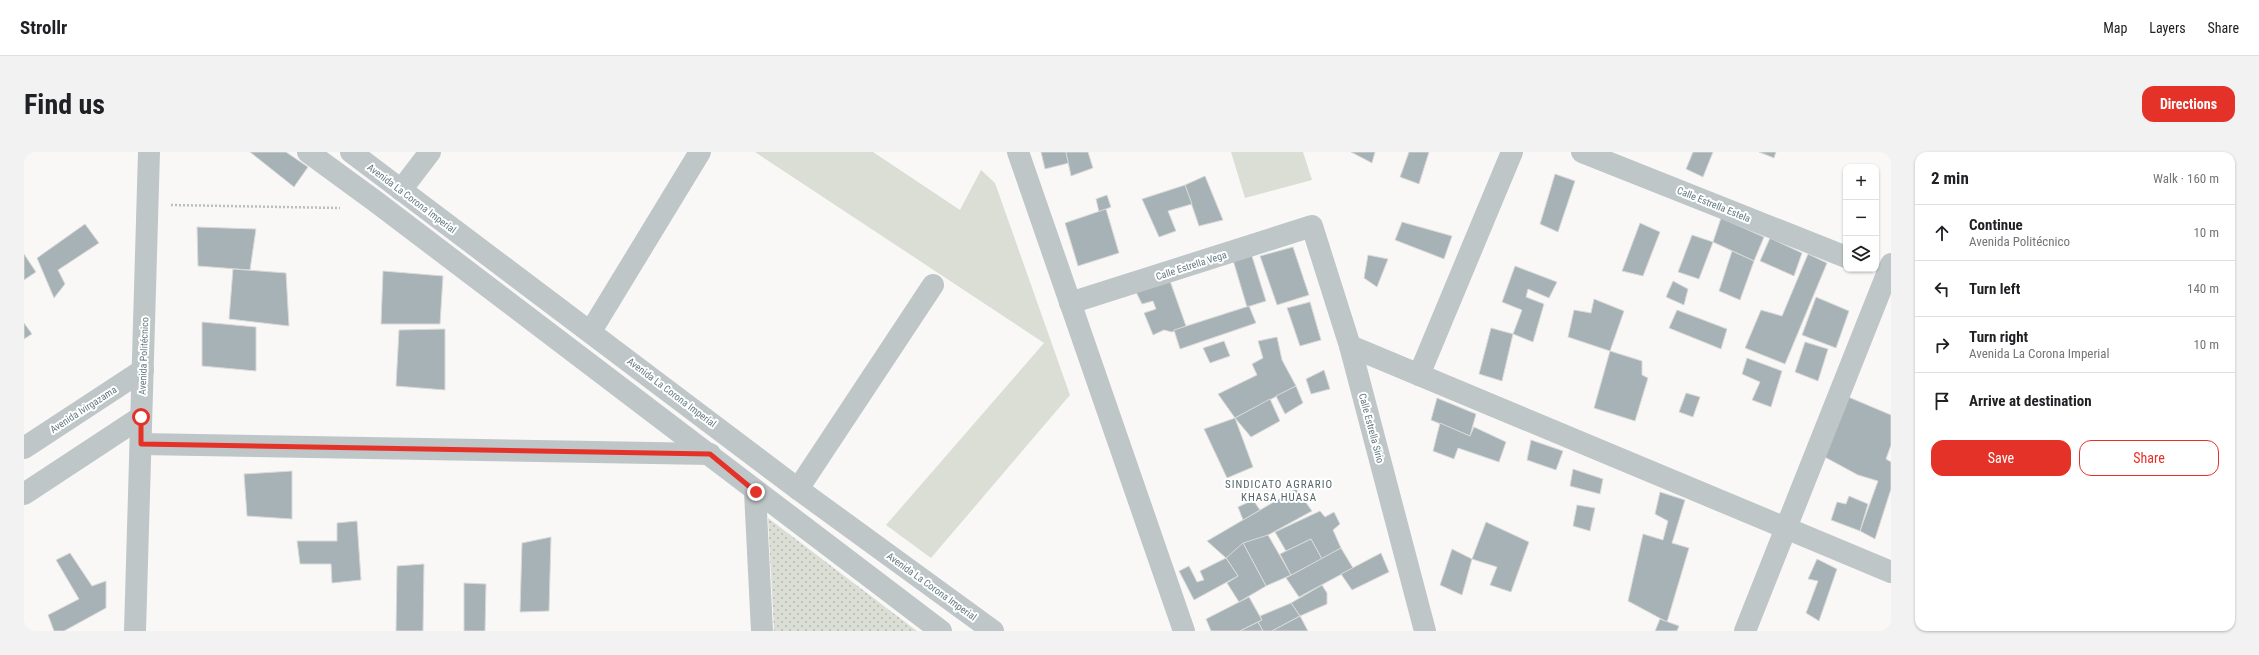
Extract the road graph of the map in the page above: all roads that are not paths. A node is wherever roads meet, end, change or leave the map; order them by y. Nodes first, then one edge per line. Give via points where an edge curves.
1 (149, 152) edge
2 (308, 152) edge
3 (351, 152) edge
4 (430, 152) edge
5 (700, 152) edge
6 (1018, 152) edge
7 (1512, 152) edge
8 (1582, 152) edge
9 (401, 190) junction
10 (1312, 226) joint
11 (1843, 256) edge
12 (1886, 270) edge
13 (933, 285) dead end
14 (1070, 303) junction
15 (591, 331) junction
16 (1350, 346) junction
17 (143, 370) junction
18 (1419, 375) junction
19 (141, 417) junction
20 (141, 444) junction
21 (24, 448) edge
22 (710, 454) junction
23 (798, 489) junction
24 (756, 492) junction
25 (24, 494) edge
26 (1787, 527) junction
27 (1891, 572) edge
28 (136, 631) edge
29 (762, 631) edge
30 (941, 631) edge
31 (993, 631) edge
32 (1184, 631) edge
33 (1425, 631) edge
34 (1744, 631) edge

1 - 17 street, Avenida Politécnico
2 - 22 street
3 - 9 street, Avenida La Corona Imperial
4 - 9 street
5 - 15 street
6 - 14 street
7 - 18 street
8 - 11 street, Calle Estrella Estela
9 - 15 street, Avenida La Corona Imperial
10 - 14 street, Calle Estrella Vega
10 - 16 street, Calle Estrella Sirio
12 - 26 street
13 - 23 street
14 - 32 street
15 - 23 street, Avenida La Corona Imperial
16 - 18 street
16 - 33 street, Calle Estrella Sirio
17 - 19 street, Avenida Politécnico
17 - 21 street, Avenida Ivirgazama
18 - 26 street
19 - 20 street, Avenida Politécnico
19 - 25 street
20 - 22 street
20 - 28 street, Avenida Politécnico
22 - 24 street
23 - 31 street, Avenida La Corona Imperial
24 - 29 street
24 - 30 street
26 - 27 street
26 - 34 street

